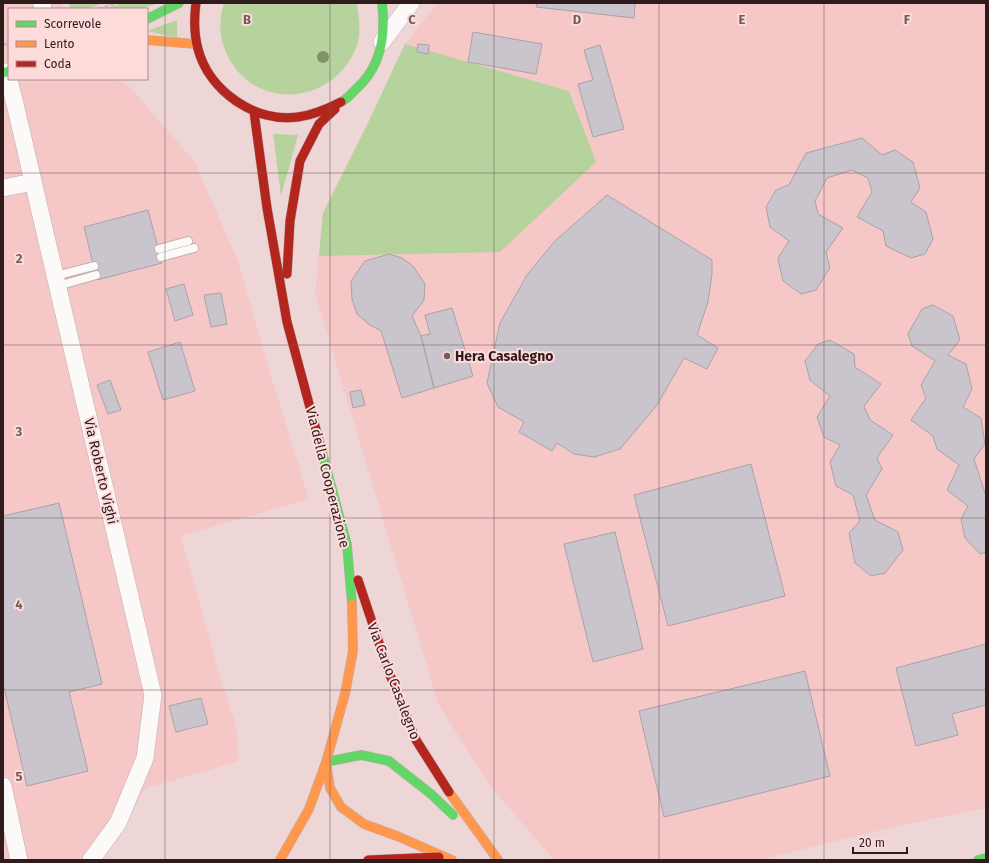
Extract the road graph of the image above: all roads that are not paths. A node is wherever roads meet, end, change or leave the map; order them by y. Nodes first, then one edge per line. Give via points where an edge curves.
1 (179, 3) edge
2 (196, 3) edge
3 (382, 3) edge
4 (411, 3) edge
5 (148, 18) edge
6 (148, 40) edge
7 (382, 42) junction
8 (196, 44) junction
9 (6, 72) edge
10 (359, 88) junction
11 (254, 112) junction
12 (33, 182) junction
13 (3, 188) edge
14 (191, 245) dead end
15 (160, 253) dead end
16 (94, 266) dead end
17 (96, 275) dead end
18 (56, 281) junction
19 (287, 322) junction
20 (347, 545) junction
21 (326, 762) junction
22 (3, 786) edge
23 (488, 848) junction
24 (448, 858) edge
25 (986, 858) edge
26 (19, 860) edge
27 (91, 860) edge
28 (280, 860) edge
29 (368, 860) edge
30 (498, 860) edge
31 (978, 860) edge

1 - 5 street
2 - 8 street
3 - 7 street
4 - 7 street
6 - 8 street
7 - 10 street via 378,59
8 - 11 street via 203,66 216,85 233,101
9 - 12 street, Via Roberto Vighi
10 - 11 street via 344,101 310,116 272,117
10 - 19 street, Via della Cooperazione via 319,124 300,161 290,221
11 - 19 street, Via della Cooperazione via 267,208
12 - 13 street
12 - 18 street, Via Roberto Vighi
14 - 15 lane
16 - 18 lane
17 - 18 lane
18 - 27 street, Via Roberto Vighi via 153,695 145,758 118,823
19 - 20 street, Via della Cooperazione
20 - 21 street, Via della Cooperazione via 353,650 345,694
20 - 23 street, Via Carlo Casalegno via 388,670 416,740 456,804
21 - 23 street, Via Carlo Casalegno via 361,755 389,761 431,794
21 - 24 street via 330,788 341,807 364,824
21 - 28 street, Via della Cooperazione via 309,809
22 - 26 street
23 - 30 street, Via Carlo Casalegno
24 - 29 street
25 - 31 street

